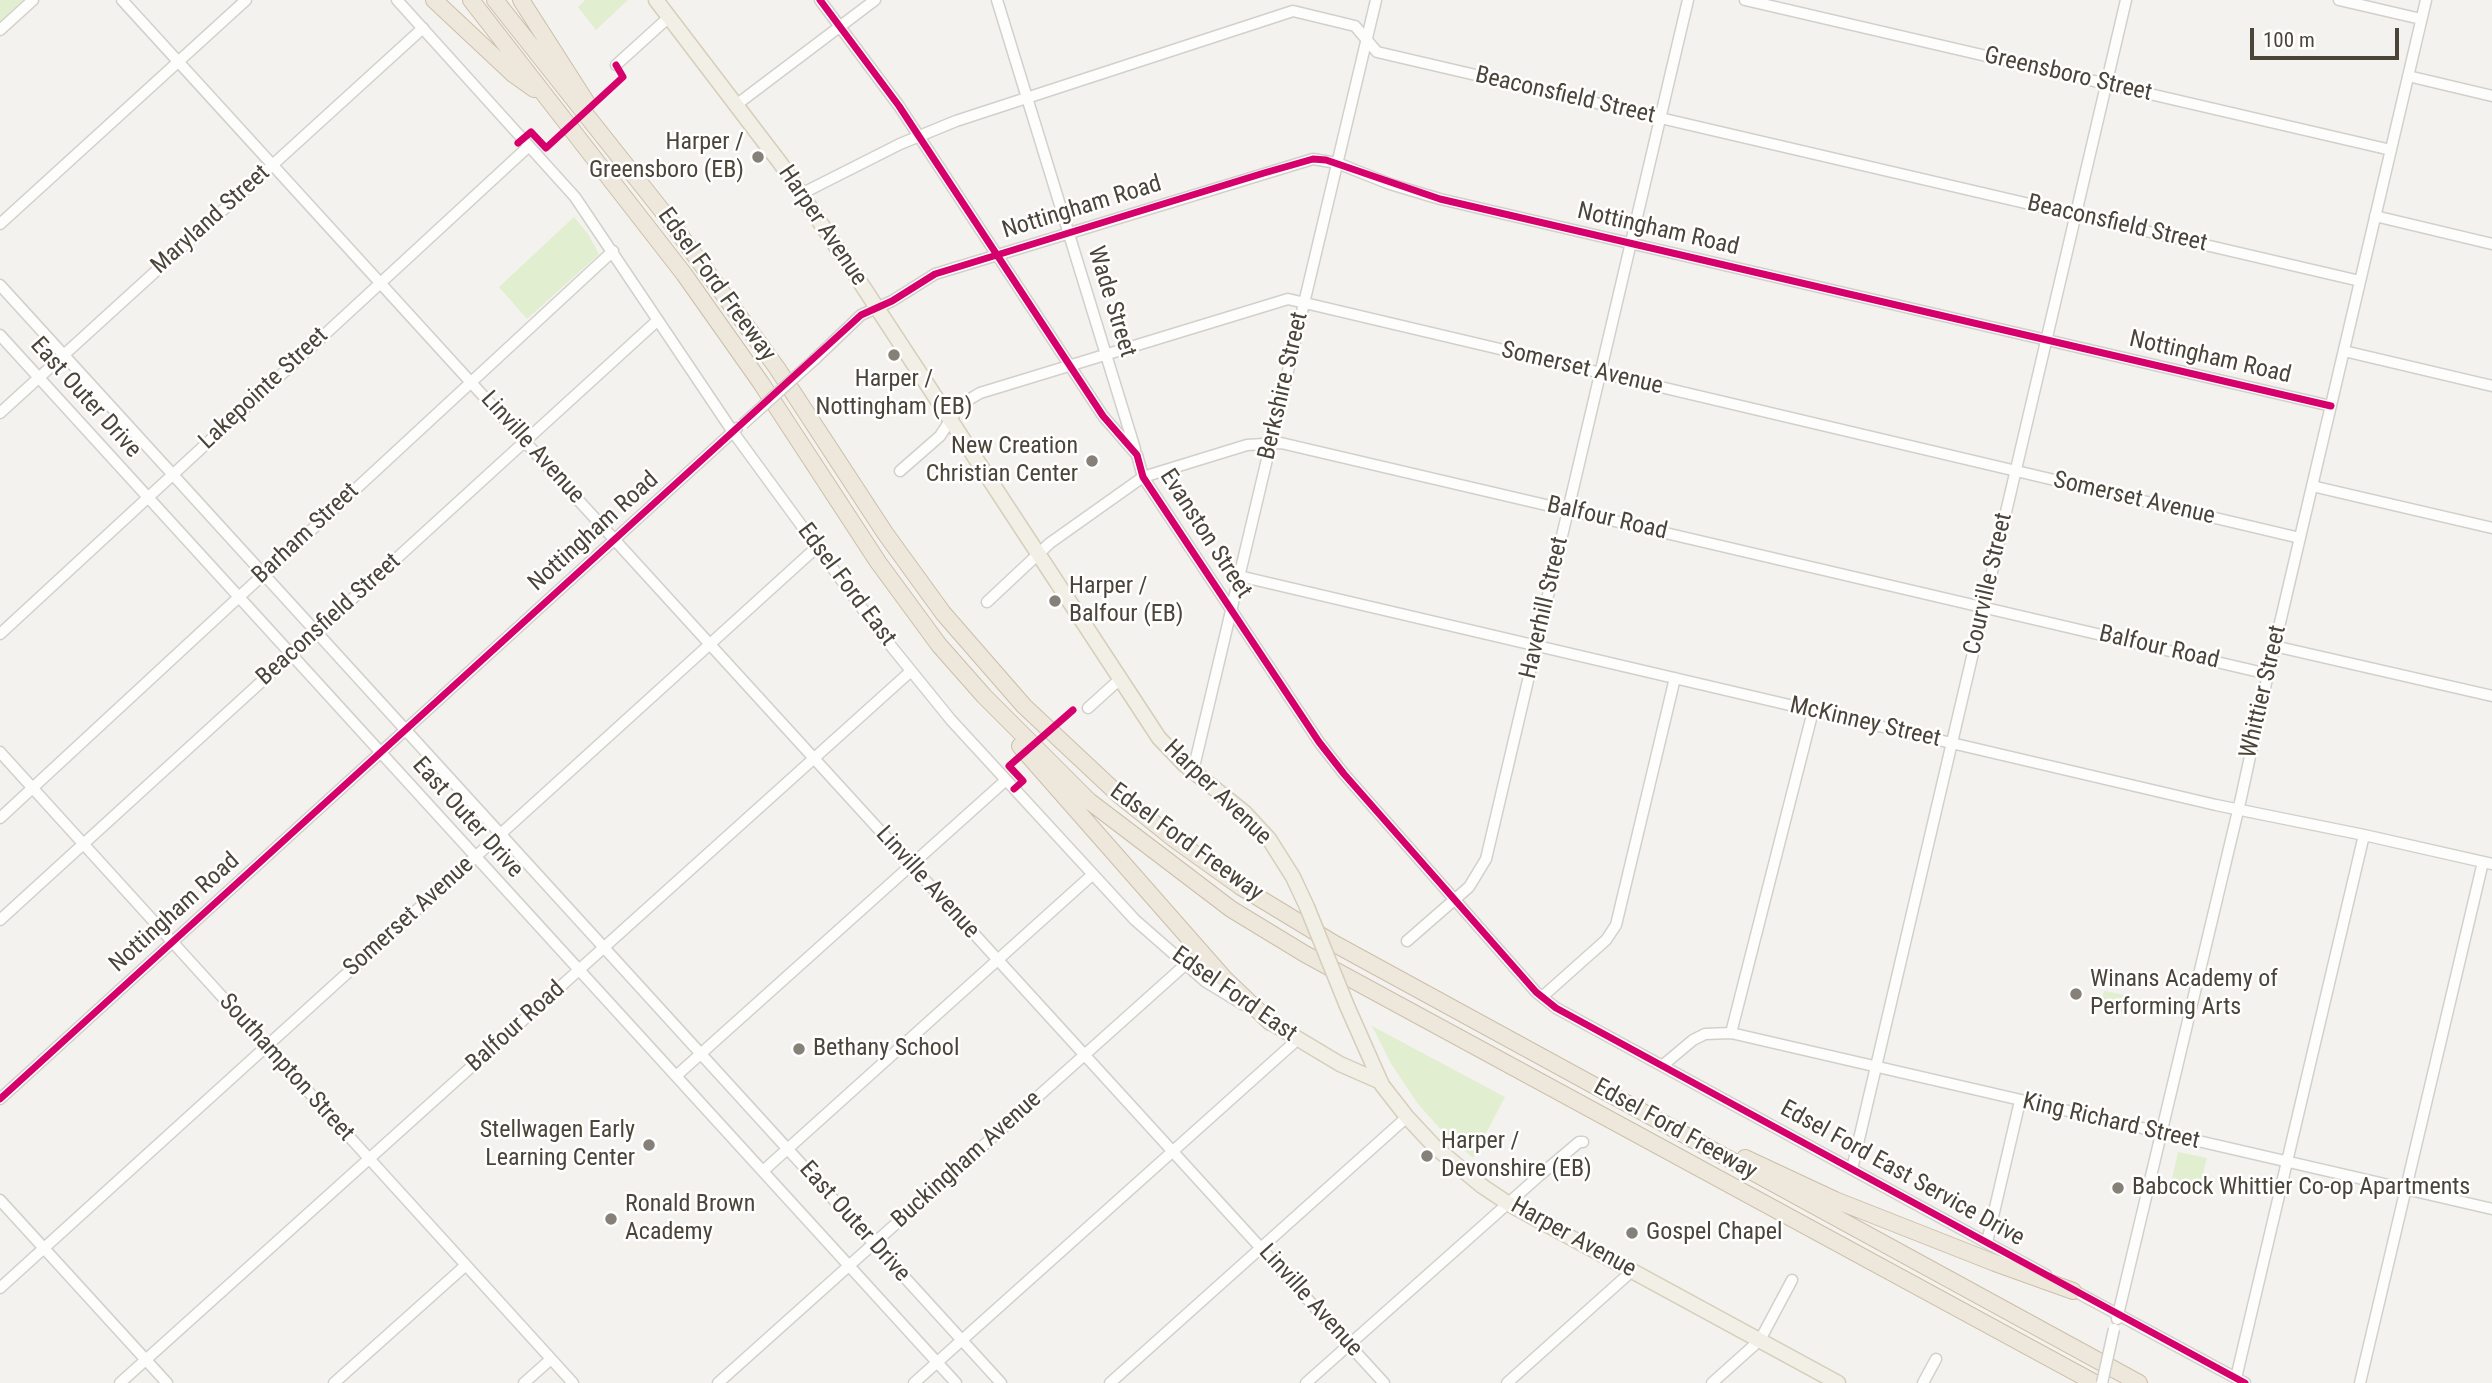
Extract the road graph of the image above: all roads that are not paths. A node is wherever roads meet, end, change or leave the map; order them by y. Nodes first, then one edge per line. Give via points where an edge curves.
1 (33, 0) edge
2 (122, 0) edge
3 (246, 0) edge
4 (397, 0) edge
5 (434, 0) edge
6 (471, 0) edge
7 (495, 0) edge
8 (521, 0) edge
9 (656, 0) edge
10 (820, 0) edge
11 (875, 0) edge
12 (997, 0) edge
13 (1376, 0) edge
14 (1688, 0) edge
15 (1745, 0) edge
16 (2126, 0) edge
17 (2339, 0) edge
18 (2426, 0) edge
19 (669, 17) junction
20 (2421, 19) junction
21 (840, 26) junction
22 (423, 28) junction
23 (0, 30) edge
24 (1366, 38) junction
25 (178, 62) junction
26 (616, 65) dead end
27 (2408, 76) junction
28 (2106, 84) junction
29 (2492, 96) edge
30 (1027, 98) junction
31 (551, 102) junction
32 (736, 105) junction
33 (1660, 118) junction
34 (919, 136) junction
35 (607, 139) junction
36 (529, 146) junction
37 (2391, 150) junction
38 (1337, 163) junction
39 (273, 164) junction
40 (801, 194) junction
41 (2076, 215) junction
42 (2375, 216) junction
43 (0, 224) edge
44 (1069, 233) junction
45 (1631, 243) junction
46 (2492, 244) edge
47 (613, 251) junction
48 (998, 254) junction
49 (2360, 281) junction
50 (381, 282) junction
51 (0, 285) edge
52 (1303, 304) junction
53 (877, 307) junction
54 (658, 320) junction
55 (0, 335) edge
56 (2046, 340) junction
57 (2344, 351) junction
58 (64, 355) junction
59 (1106, 355) junction
60 (1070, 365) junction
61 (1600, 374) junction
62 (39, 377) junction
63 (472, 382) junction
64 (2492, 386) edge
65 (2331, 406) junction
66 (0, 414) edge
67 (950, 419) junction
68 (733, 432) junction
69 (526, 441) junction
70 (1270, 442) junction
71 (1137, 455) junction
72 (900, 471) dead end
73 (2016, 471) junction
74 (173, 473) junction
75 (1143, 477) junction
76 (2312, 486) junction
77 (148, 496) junction
78 (1568, 510) junction
79 (2492, 528) edge
80 (2300, 538) junction
81 (615, 539) junction
82 (817, 547) junction
83 (1039, 555) junction
84 (264, 573) junction
85 (1239, 576) junction
86 (239, 596) junction
87 (986, 603) dead end
88 (1983, 607) junction
89 (1231, 610) junction
90 (317, 631) junction
91 (0, 634) edge
92 (710, 644) junction
93 (1536, 646) junction
94 (2274, 646) junction
95 (292, 654) junction
96 (911, 671) junction
97 (2268, 674) junction
98 (1675, 678) junction
99 (1120, 679) junction
100 (984, 696) junction
101 (2492, 696) edge
102 (1088, 708) dead end
103 (1813, 711) junction
104 (406, 729) junction
105 (1952, 743) junction
106 (0, 752) edge
107 (381, 752) junction
108 (814, 758) junction
109 (1193, 771) junction
110 (1006, 780) junction
111 (32, 789) junction
112 (2238, 808) junction
113 (0, 818) edge
114 (501, 834) junction
115 (2364, 835) junction
116 (82, 845) junction
117 (476, 856) junction
118 (2487, 863) edge
119 (912, 865) junction
120 (1092, 874) junction
121 (1455, 900) junction
122 (0, 920) edge
123 (1407, 941) dead end
124 (172, 943) junction
125 (604, 947) junction
126 (998, 961) junction
127 (1185, 964) junction
128 (579, 970) junction
129 (1542, 997) junction
130 (1269, 1023) junction
131 (1731, 1033) junction
132 (1297, 1040) junction
133 (266, 1046) junction
134 (701, 1054) junction
135 (1084, 1055) junction
136 (1662, 1066) junction
137 (1875, 1067) junction
138 (676, 1076) junction
139 (1381, 1082) junction
140 (0, 1099) edge
141 (2020, 1101) junction
142 (1407, 1117) junction
143 (2160, 1133) junction
144 (1583, 1142) dead end
145 (789, 1150) junction
146 (1172, 1151) junction
147 (369, 1159) junction
148 (1730, 1160) junction
149 (2287, 1162) junction
150 (1852, 1168) junction
151 (763, 1171) junction
152 (2406, 1189) junction
153 (0, 1200) edge
154 (1509, 1204) junction
155 (2492, 1209) edge
156 (1987, 1242) junction
157 (874, 1244) junction
158 (44, 1248) junction
159 (1261, 1248) junction
160 (466, 1265) junction
161 (849, 1266) junction
162 (1632, 1271) junction
163 (1792, 1280) dead end
164 (0, 1288) edge
165 (2073, 1291) junction
166 (2118, 1315) junction
167 (962, 1340) junction
168 (1759, 1340) junction
169 (1349, 1345) junction
170 (551, 1359) junction
171 (1936, 1359) dead end
172 (146, 1360) junction
173 (937, 1362) junction
174 (2241, 1380) edge
175 (120, 1383) edge
176 (167, 1383) edge
177 (334, 1383) edge
178 (524, 1383) edge
179 (573, 1383) edge
180 (718, 1383) edge
181 (914, 1383) edge
182 (956, 1383) edge
183 (1001, 1383) edge
184 (1110, 1383) edge
185 (1306, 1383) edge
186 (1384, 1383) edge
187 (1507, 1383) edge
188 (1712, 1383) edge
189 (1838, 1383) edge
190 (1923, 1383) edge
191 (2095, 1383) edge
192 (2102, 1383) edge
193 (2139, 1383) edge
194 (2360, 1383) edge

1 - 23 street
2 - 25 street, Linville Avenue
3 - 25 street
4 - 22 street, Edsel Ford East
5 - 31 highway via 513,74
6 - 31 highway, Edsel Ford Freeway
7 - 35 highway, Edsel Ford Freeway
8 - 35 highway via 576,82
9 - 19 main road, Harper Avenue
10 - 21 street, Evanston Street
11 - 21 street
12 - 30 street, Wade Street
13 - 24 street, Berkshire Street
14 - 33 street, Haverhill Street
15 - 28 street, Greensboro Street
16 - 28 street, Courville Street
17 - 20 street
18 - 20 street, Whittier Street
19 - 26 street
19 - 32 main road, Harper Avenue
20 - 27 street, Whittier Street
21 - 32 street
21 - 34 street, Evanston Street
22 - 36 street, Edsel Ford East
22 - 39 street, Maryland Street
24 - 30 street, Beaconsfield Street via 1355,26 1293,11
24 - 33 street, Beaconsfield Street via 1377,52
24 - 38 street, Berkshire Street
25 - 39 street, Linville Avenue
25 - 43 street
27 - 29 street
27 - 37 street, Whittier Street
28 - 37 street, Greensboro Street
28 - 41 street, Courville Street
30 - 34 street, Beaconsfield Street
30 - 44 street, Wade Street
31 - 100 highway, Edsel Ford Freeway via 684,274 878,562 939,645
32 - 40 main road, Harper Avenue
33 - 41 street, Beaconsfield Street
33 - 45 street, Haverhill Street
34 - 40 street, Beaconsfield Street
34 - 48 street, Evanston Street
35 - 148 highway, Edsel Ford Freeway via 777,368 921,584 999,679 1095,774 1241,887 1335,944
36 - 47 street, Edsel Ford East via 575,197
36 - 50 street, Lakepointe Street
37 - 42 street, Whittier Street
38 - 44 street, Nottingham Road via 1313,159
38 - 45 street, Nottingham Road via 1440,200
38 - 52 street, Berkshire Street
39 - 50 street, Linville Avenue
39 - 58 street, Maryland Street
40 - 53 main road, Harper Avenue
41 - 49 street, Beaconsfield Street
41 - 56 street, Courville Street
42 - 46 street
42 - 49 street, Whittier Street
44 - 48 street, Nottingham Road
44 - 59 street, Wade Street
45 - 56 street, Nottingham Road
45 - 61 street, Haverhill Street
47 - 54 street, Edsel Ford East
47 - 63 street, Barham Street
48 - 53 street, Nottingham Road via 935,274
48 - 60 street, Evanston Street
49 - 57 street, Whittier Street
50 - 63 street, Linville Avenue
50 - 74 street, Lakepointe Street
51 - 58 street, East Outer Drive
52 - 59 street, Somerset Avenue via 1288,299
52 - 61 street, Somerset Avenue
52 - 70 street, Berkshire Street
53 - 67 main road, Harper Avenue
53 - 68 street, Nottingham Road, bridge via 861,315
54 - 68 street, Edsel Ford East
54 - 69 street, Beaconsfield Street
55 - 62 street, East Outer Drive
56 - 65 street, Nottingham Road
56 - 73 street, Courville Street
57 - 64 street
57 - 65 street, Whittier Street
58 - 62 street, Maryland Street
58 - 74 street, East Outer Drive
59 - 60 street, Somerset Avenue
59 - 71 street, Wade Street
60 - 67 street, Somerset Avenue via 980,393 960,405
60 - 71 street, Evanston Street via 1103,416
61 - 73 street, Somerset Avenue
61 - 78 street, Haverhill Street
62 - 66 street, Maryland Street
62 - 77 street, East Outer Drive
63 - 69 street, Linville Avenue
63 - 84 street, Barham Street
65 - 76 street, Whittier Street
67 - 72 street, Somerset Avenue via 940,436
67 - 83 main road, Harper Avenue
68 - 81 street, Nottingham Road
68 - 82 street, Edsel Ford East
69 - 81 street, Linville Avenue
69 - 90 street, Beaconsfield Street
70 - 75 street, Balfour Road
70 - 78 street, Balfour Road
70 - 85 street, Berkshire Street
71 - 75 street, Evanston Street
73 - 80 street, Somerset Avenue
73 - 88 street, Courville Street
74 - 77 street, Lakepointe Street
74 - 84 street, East Outer Drive
75 - 83 street, Balfour Road
75 - 89 street, Evanston Street
76 - 79 street
76 - 80 street, Whittier Street
77 - 86 street, East Outer Drive
77 - 91 street, Lakepointe Street
78 - 88 street, Balfour Road
78 - 93 street, Haverhill Street
80 - 94 street, Whittier Street
81 - 92 street, Linville Avenue
81 - 104 street, Nottingham Road
82 - 92 street, Somerset Avenue
82 - 96 street, Edsel Ford East
83 - 87 street, Balfour Road
83 - 99 main road, Harper Avenue
84 - 86 street, Barham Street
84 - 90 street, East Outer Drive
85 - 89 street, Berkshire Street
85 - 93 street, McKinney Street
86 - 95 street, East Outer Drive
86 - 111 street, Barham Street
88 - 97 street, Balfour Road
88 - 105 street, Courville Street
89 - 109 street, Berkshire Street
89 - 121 street, Evanston Street via 1319,742
90 - 95 street, Beaconsfield Street
90 - 104 street, East Outer Drive
92 - 108 street, Linville Avenue
92 - 114 street, Somerset Avenue
93 - 98 street, McKinney Street
93 - 121 street, Haverhill Street via 1486,859 1475,880
94 - 97 street, Whittier Street
94 - 101 street
95 - 107 street, East Outer Drive
95 - 116 street, Beaconsfield Street
96 - 108 street, Balfour Road
96 - 110 street, Edsel Ford East
97 - 112 street, Whittier Street
98 - 103 street, McKinney Street
98 - 129 street via 1616,925 1606,940
99 - 102 street
99 - 109 main road, Harper Avenue via 1160,738
100 - 130 highway via 1018,744 1101,840
100 - 191 highway, Edsel Ford Freeway via 1089,801 1231,909 1367,988
103 - 105 street, McKinney Street
103 - 131 street
104 - 107 street, Nottingham Road
104 - 114 street, East Outer Drive
105 - 112 street, McKinney Street
105 - 137 street, Courville Street
106 - 111 street, Southampton Street
107 - 117 street, East Outer Drive
107 - 124 street, Nottingham Road
108 - 119 street, Linville Avenue
108 - 125 street, Balfour Road
109 - 139 main road, Harper Avenue, bridge via 1245,813 1287,866
110 - 119 street
110 - 120 street, Edsel Ford East
111 - 113 street, Barham Street
111 - 116 street, Southampton Street
112 - 115 street, McKinney Street
112 - 143 street, Whittier Street
114 - 117 street, Somerset Avenue
114 - 125 street, East Outer Drive
115 - 118 street, McKinney Street
115 - 149 street
116 - 122 street, Beaconsfield Street
116 - 124 street, Southampton Street
117 - 128 street, East Outer Drive
117 - 133 street, Somerset Avenue
118 - 152 street
119 - 126 street, Linville Avenue
119 - 134 street
120 - 126 street
120 - 127 street, Edsel Ford East
121 - 123 street, Haverhill Street
121 - 129 street, Evanston Street
124 - 133 street, Southampton Street
124 - 140 street, Nottingham Road
125 - 128 street, Balfour Road
125 - 134 street, East Outer Drive
126 - 135 street, Linville Avenue
126 - 145 street
127 - 130 street, Edsel Ford East
127 - 135 street, Buckingham Avenue
128 - 138 street, East Outer Drive
128 - 147 street, Balfour Road
129 - 136 street, Edsel Ford East Service Drive
130 - 132 main road, Edsel Ford East
131 - 136 street via 1705,1034
131 - 137 street, King Richard Street
132 - 139 main road, Edsel Ford East
132 - 146 street
133 - 147 street, Southampton Street
133 - 158 street, Somerset Avenue
134 - 138 street
134 - 145 street, East Outer Drive
135 - 146 street, Linville Avenue
135 - 157 street, Buckingham Avenue
136 - 150 street, Edsel Ford East Service Drive
137 - 141 street, King Richard Street
137 - 150 street, Courville Street
138 - 151 street, East Outer Drive
139 - 142 main road, Harper Avenue
141 - 143 street, King Richard Street
141 - 156 street
142 - 154 main road, Harper Avenue via 1454,1164
142 - 159 street
143 - 149 street, King Richard Street
143 - 166 street, Whittier Street
144 - 154 street
145 - 151 street
145 - 157 street, East Outer Drive
146 - 159 street, Linville Avenue
146 - 167 street
147 - 160 street, Southampton Street
147 - 172 street, Balfour Road
148 - 165 highway via 1748,1158 1835,1200
148 - 193 highway, Edsel Ford Freeway
149 - 152 street, King Richard Street
149 - 174 street
150 - 156 street, Edsel Ford East Service Drive
151 - 161 street, East Outer Drive
152 - 155 street, King Richard Street
152 - 194 street
153 - 158 street
154 - 162 main road, Harper Avenue
154 - 169 street
156 - 165 street, Edsel Ford East Service Drive
157 - 161 street, Buckingham Avenue
157 - 167 street, East Outer Drive
158 - 164 street, Somerset Avenue
158 - 172 street
159 - 169 street, Linville Avenue
159 - 184 street
160 - 170 street, Southampton Street
160 - 177 street
161 - 173 street, East Outer Drive
161 - 180 street, Buckingham Avenue
162 - 168 main road, Harper Avenue
162 - 187 street
163 - 168 street
165 - 166 street, Edsel Ford East Service Drive
166 - 174 street, Edsel Ford East Service Drive
166 - 192 street, Whittier Street, bridge
167 - 173 street
167 - 183 street, East Outer Drive
168 - 188 street
168 - 189 main road, Harper Avenue
169 - 185 street
169 - 186 street, Linville Avenue
170 - 178 street
170 - 179 street, Southampton Street
171 - 190 street
172 - 175 street, Balfour Road
172 - 176 street
173 - 181 street
173 - 182 street, East Outer Drive

